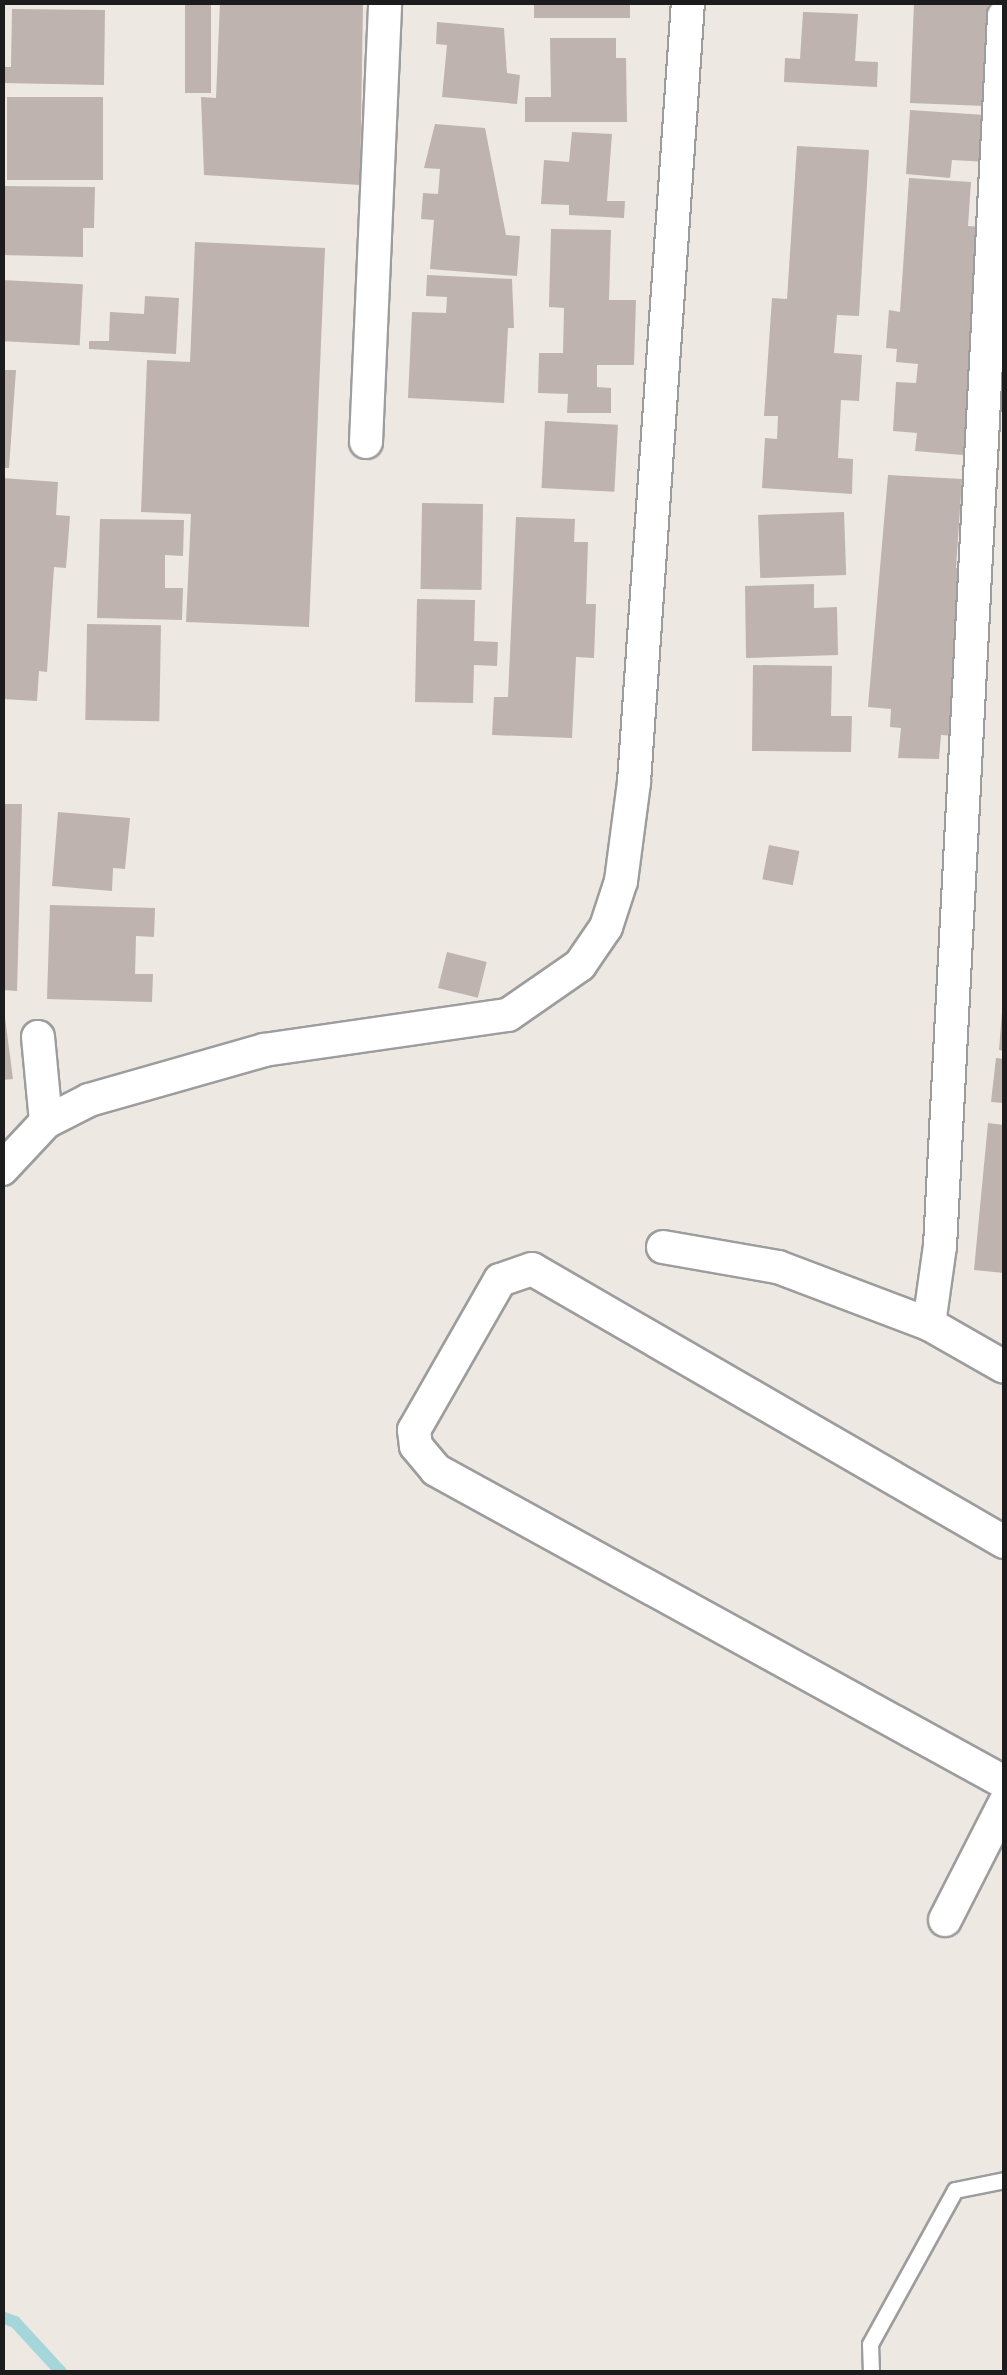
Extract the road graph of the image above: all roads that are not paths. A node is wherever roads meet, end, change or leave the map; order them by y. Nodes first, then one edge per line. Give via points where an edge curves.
1 (384, 2) edge
2 (688, 2) edge
3 (1004, 16) edge
4 (366, 442) dead end
5 (38, 1037) dead end
6 (46, 1122) junction
7 (2, 1169) edge
8 (663, 1247) dead end
9 (929, 1324) junction
10 (1004, 1368) edge
11 (1004, 1542) edge
12 (1004, 1782) edge
13 (1004, 1804) edge
14 (945, 1920) dead end
15 (1004, 2180) edge
16 (871, 2372) edge

1 - 4 street
2 - 6 street via 634,782 621,880 606,927 580,965 508,1015 264,1050 89,1100
3 - 9 street via 940,1246
5 - 6 street
6 - 7 street
8 - 9 street via 778,1268
9 - 10 street
11 - 12 street via 532,1270 500,1280 414,1430 416,1446 436,1470
13 - 14 street
15 - 16 lane via 955,2190 870,2344

